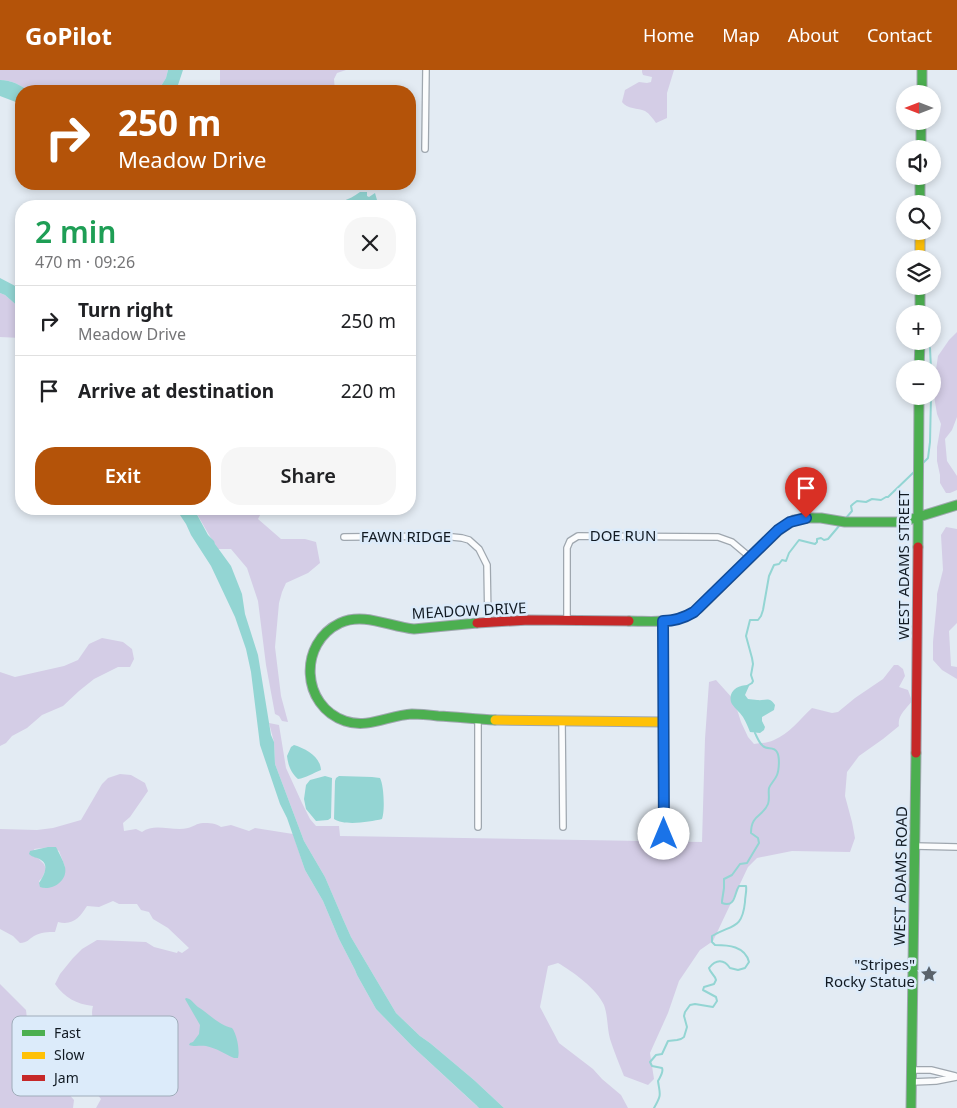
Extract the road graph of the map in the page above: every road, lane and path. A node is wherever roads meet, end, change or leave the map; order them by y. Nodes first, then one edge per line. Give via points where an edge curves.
1 (426, 70) edge
2 (922, 70) edge
3 (922, 85) edge
4 (425, 149) dead end
5 (919, 405) edge
6 (957, 505) edge
7 (918, 517) junction
8 (344, 537) dead end
9 (751, 558) junction
10 (567, 621) junction
11 (663, 621) junction
12 (488, 622) junction
13 (478, 719) junction
14 (562, 721) junction
15 (664, 722) junction
16 (917, 734) joint
17 (478, 827) dead end
18 (563, 827) dead end
19 (664, 834) dead end
20 (916, 846) junction
21 (957, 847) edge
22 (912, 1070) junction
23 (957, 1076) edge
24 (912, 1082) junction
25 (911, 1108) edge

1 - 4 street
2 - 3 street
5 - 7 street, WEST ADAMS STREET
6 - 7 street, MEADOW DRIVE
7 - 9 street, MEADOW DRIVE via 886,523 798,519 778,530
7 - 16 street, WEST ADAMS STREET
8 - 12 street, FAWN RIDGE via 452,537 469,540 479,548 487,565
9 - 10 street, DOE RUN via 732,542 718,537 578,536 570,541 567,548
9 - 11 street, MEADOW DRIVE via 694,612 682,619
10 - 11 street, MEADOW DRIVE
10 - 12 street, MEADOW DRIVE
11 - 15 street
12 - 13 street, MEADOW DRIVE via 414,629 365,618 350,620 338,624 324,635 315,647 310,666 311,686 317,699 333,716 344,721 369,723 412,714
13 - 14 street, MEADOW DRIVE
13 - 17 street
14 - 15 street, MEADOW DRIVE
14 - 18 street
15 - 19 street
16 - 20 street, WEST ADAMS ROAD
20 - 21 street
20 - 22 street, WEST ADAMS ROAD
22 - 23 street via 931,1070
22 - 24 street, WEST ADAMS ROAD
23 - 24 street via 936,1082
24 - 25 street, WEST ADAMS ROAD

